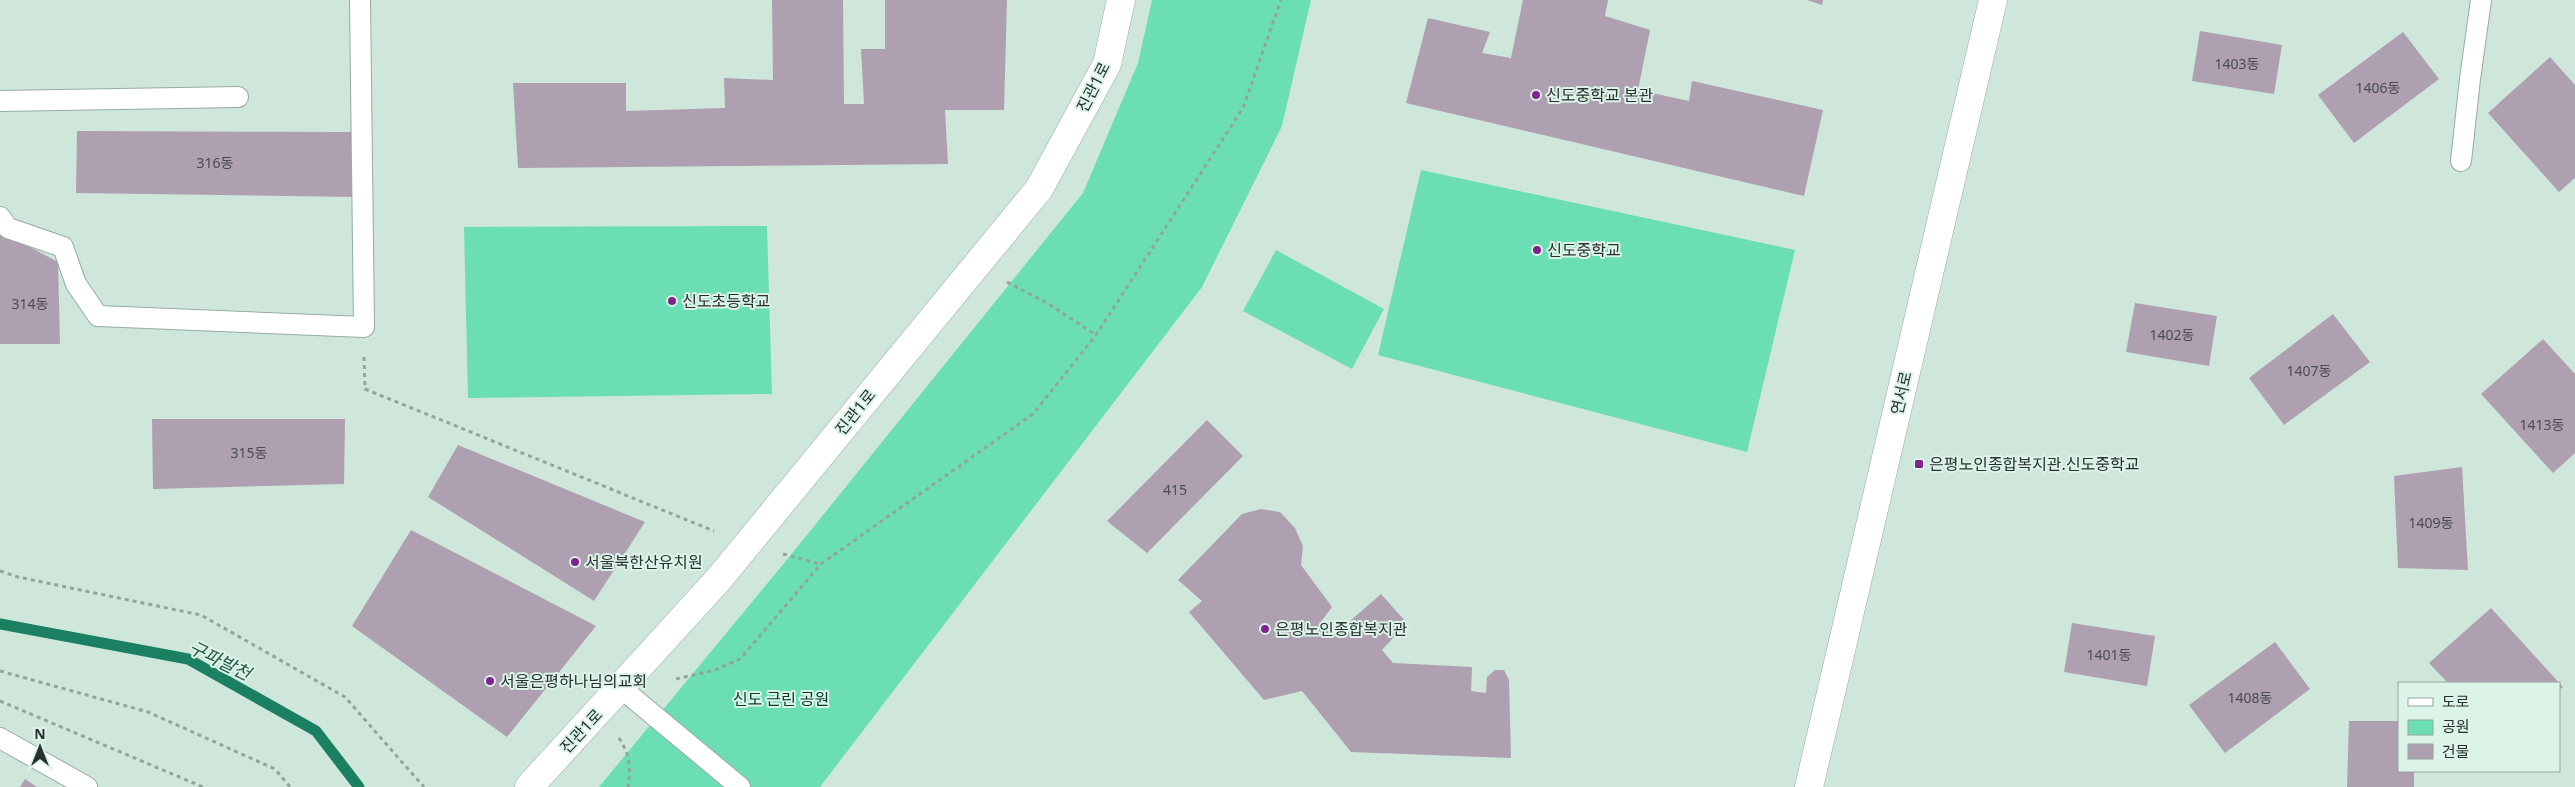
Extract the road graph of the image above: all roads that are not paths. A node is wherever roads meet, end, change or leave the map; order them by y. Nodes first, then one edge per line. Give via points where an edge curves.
1 (360, 0) edge
2 (1121, 0) edge
3 (1993, 0) edge
4 (2482, 0) edge
5 (238, 97) dead end
6 (0, 101) edge
7 (2462, 161) dead end
8 (0, 217) edge
9 (621, 688) junction
10 (0, 738) edge
11 (87, 787) edge
12 (529, 787) edge
13 (740, 787) edge
14 (1809, 787) edge

1 - 8 lane via 364,327 98,316 76,284 63,248 8,228
2 - 9 street, 진관1로 via 1107,64 1039,189 718,580
3 - 14 street, 연서로
4 - 7 lane
5 - 6 lane
9 - 12 street, 진관1로
9 - 13 lane
10 - 11 lane

